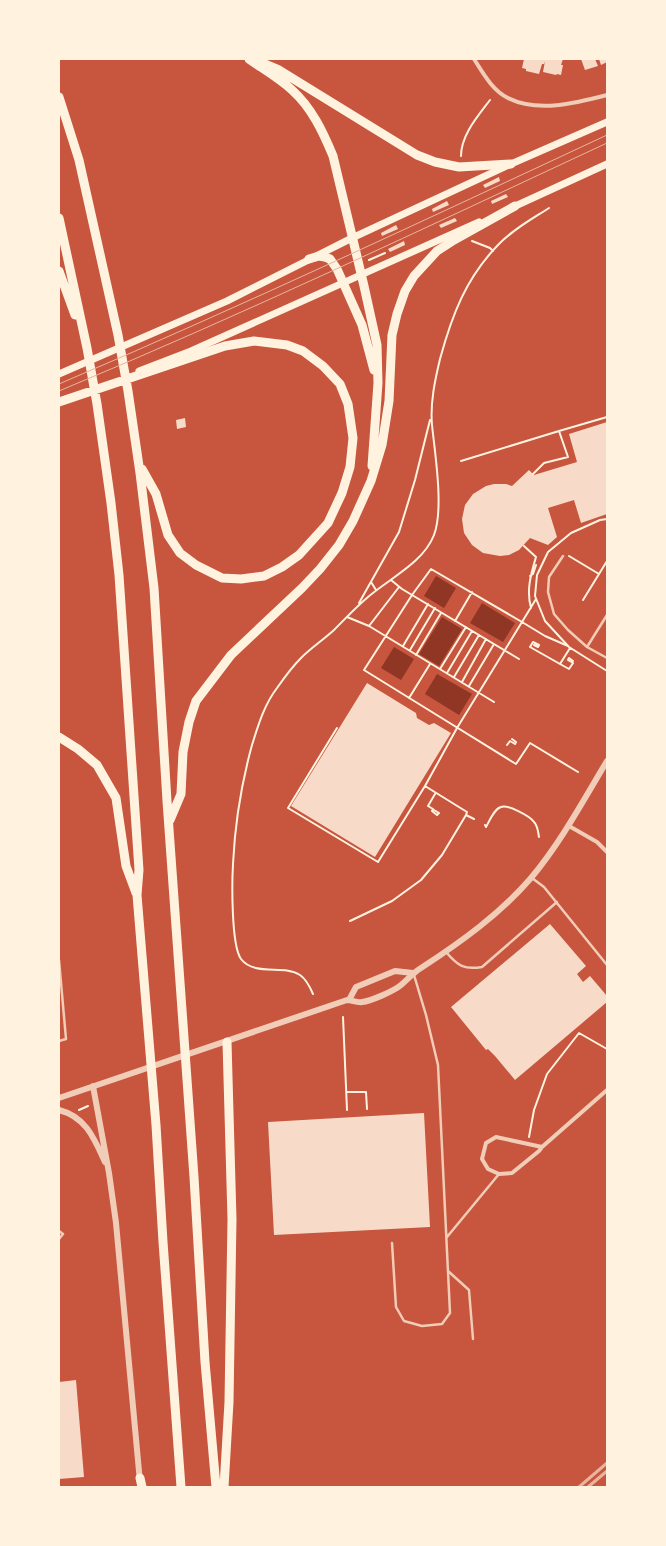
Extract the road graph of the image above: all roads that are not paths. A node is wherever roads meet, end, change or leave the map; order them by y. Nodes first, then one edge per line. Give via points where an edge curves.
1 (250, 59) edge
2 (474, 59) edge
3 (607, 95) edge
4 (59, 97) edge
5 (607, 122) edge
6 (511, 164) junction
7 (607, 164) edge
8 (515, 206) junction
9 (59, 218) edge
10 (352, 238) junction
11 (309, 259) junction
12 (59, 271) edge
13 (361, 274) junction
14 (343, 282) junction
15 (87, 348) junction
16 (59, 374) edge
17 (378, 383) junction
18 (59, 402) edge
19 (139, 464) junction
20 (371, 481) junction
21 (564, 555) road end
22 (607, 615) edge
23 (587, 647) junction
24 (607, 658) edge
25 (59, 737) edge
26 (607, 761) edge
27 (169, 822) junction
28 (569, 826) junction
29 (607, 852) edge
30 (531, 877) junction
31 (137, 895) junction
32 (557, 902) junction
33 (446, 952) junction
34 (59, 960) edge
35 (607, 965) edge
36 (413, 973) junction
37 (349, 1000) junction
38 (63, 1006) junction
39 (59, 1007) edge
40 (59, 1041) edge
41 (227, 1042) junction
42 (96, 1085) junction
43 (607, 1090) edge
44 (59, 1098) edge
45 (59, 1110) edge
46 (542, 1147) junction
47 (109, 1173) junction
48 (499, 1174) junction
49 (59, 1231) edge
50 (446, 1237) junction
51 (59, 1239) edge
52 (392, 1243) dead end
53 (448, 1271) junction
54 (473, 1339) dead end
55 (140, 1484) edge
56 (181, 1487) edge
57 (216, 1487) edge
58 (224, 1487) edge

1 - 6 highway via 279,70 417,155 459,167
1 - 10 highway via 292,90 312,113 333,156
2 - 3 street via 490,83 507,98 530,105 566,105
4 - 19 highway via 79,160 118,335
5 - 6 main road
6 - 10 main road
7 - 8 main road
8 - 13 main road
8 - 20 highway via 437,251 414,276 405,291 392,335 389,402 382,445
9 - 15 highway
10 - 11 main road
10 - 13 highway
11 - 14 highway via 319,256 330,260
11 - 16 main road via 227,301
12 - 15 highway
13 - 14 main road
13 - 17 highway via 377,345
14 - 17 highway via 362,325
14 - 18 main road via 191,350
15 - 31 highway via 97,404 119,575 139,870
17 - 20 highway
18 - 19 highway via 225,346 254,341 287,345 303,351 323,366 340,384 348,404 353,438 350,467 342,493 328,523 299,555 264,576 222,578 196,565 180,553 168,535 156,494
19 - 27 highway via 154,588
20 - 27 highway via 353,521 339,545 320,569 230,655 196,701 183,752 181,794
21 - 23 lane via 549,577 548,592 554,614
22 - 23 lane
23 - 24 lane
25 - 31 highway via 97,765 116,798 126,866
26 - 28 street
27 - 57 highway via 205,1362
28 - 29 street via 597,842
28 - 30 street
30 - 32 lane
30 - 33 street via 486,922
31 - 56 highway
32 - 33 lane via 482,967 470,969 456,964
32 - 35 lane
33 - 36 street
34 - 38 lane
36 - 37 street via 400,986 381,996 361,1003
36 - 37 street via 395,971 356,987
36 - 50 lane via 438,1065
37 - 41 street
38 - 39 lane
38 - 40 lane via 66,1039
41 - 42 street
41 - 58 highway via 232,1219 229,1402
42 - 44 street
42 - 47 street via 95,1104
43 - 46 street
45 - 47 street via 70,1113 87,1127
46 - 48 street via 512,1172
46 - 48 street via 496,1137 486,1143 482,1159 488,1169
47 - 55 street via 116,1223
48 - 50 lane
49 - 51 lane via 63,1234
50 - 53 lane
52 - 53 lane via 396,1307 404,1321 422,1326 442,1324 450,1313
53 - 54 lane via 469,1290

